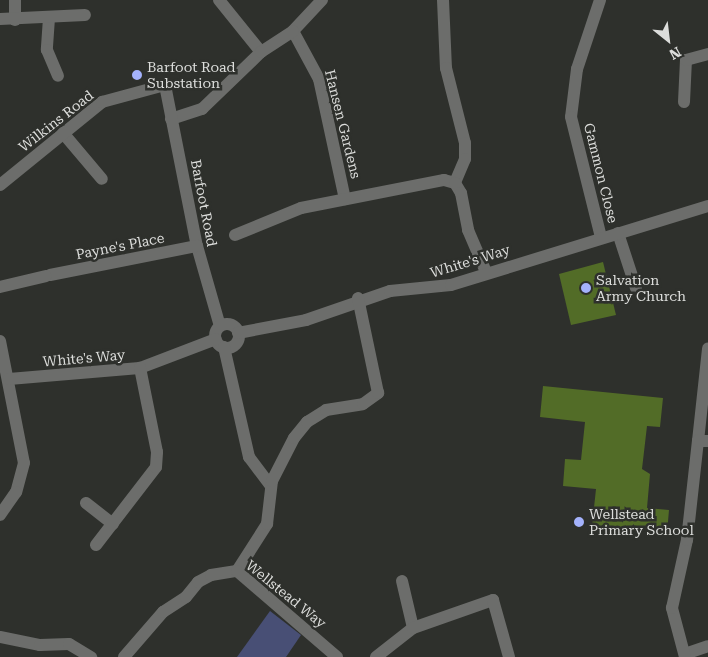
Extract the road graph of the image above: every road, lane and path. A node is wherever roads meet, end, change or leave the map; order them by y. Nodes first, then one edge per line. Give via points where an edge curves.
1 (14, 0) edge
2 (219, 0) edge
3 (322, 0) edge
4 (443, 0) edge
5 (600, 0) edge
6 (85, 15) dead end
7 (49, 18) junction
8 (0, 19) edge
9 (15, 20) junction
10 (293, 31) junction
11 (261, 52) junction
12 (708, 54) edge
13 (58, 76) dead end
14 (165, 84) joint
15 (684, 102) dead end
16 (171, 119) junction
17 (63, 132) junction
18 (102, 179) dead end
19 (455, 183) junction
20 (0, 185) edge
21 (345, 199) junction
22 (708, 206) edge
23 (618, 233) junction
24 (235, 235) dead end
25 (601, 237) junction
26 (197, 246) junction
27 (486, 272) junction
28 (0, 287) edge
29 (636, 288) dead end
30 (358, 298) junction
31 (220, 326) junction
32 (238, 333) junction
33 (0, 341) edge
34 (220, 343) junction
35 (708, 349) edge
36 (140, 368) junction
37 (5, 372) edge
38 (703, 441) edge
39 (271, 486) junction
40 (86, 503) dead end
41 (0, 515) edge
42 (112, 524) junction
43 (96, 545) dead end
44 (237, 571) junction
45 (402, 581) dead end
46 (413, 628) junction
47 (0, 637) edge
48 (708, 646) edge
49 (685, 655) edge
50 (91, 657) edge
51 (124, 657) edge
52 (337, 657) edge
53 (376, 657) edge
54 (509, 657) edge

1 - 9 street
2 - 11 street
3 - 10 street
4 - 19 street via 446,68 465,143 465,160
5 - 25 street, Gammon Close via 577,69 571,117
6 - 7 street
7 - 9 street
7 - 13 street via 47,50
8 - 9 street
10 - 11 street
10 - 21 street, Hansen Gardens via 319,79
11 - 16 street via 202,109
12 - 15 street via 686,60
14 - 16 street, Barfoot Road
14 - 17 street, Wilkins Road via 102,102
16 - 26 street, Barfoot Road
17 - 18 street
17 - 20 street, Wilkins Road
19 - 21 street, Hansen Gardens via 444,180
19 - 27 street
21 - 24 street, Hansen Gardens via 301,208
22 - 23 street, White's Way
23 - 25 street, White's Way
23 - 29 street
25 - 27 street, White's Way
26 - 28 street, Payne's Place
26 - 31 street, Barfoot Road
27 - 30 street, White's Way via 451,285
30 - 32 street, White's Way via 306,320
30 - 39 street via 378,393 363,404 326,410 307,422 278,465
31 - 32 street via 230,324
31 - 34 street
32 - 34 street, White's Way via 236,343
33 - 37 street
34 - 36 street, White's Way
34 - 39 street via 249,457
35 - 38 street
36 - 37 street, White's Way
36 - 42 street via 157,452 156,467
37 - 41 street via 24,464 16,492
38 - 49 street via 672,608
39 - 44 street via 267,524
40 - 42 street
42 - 43 street
44 - 51 street, Wellstead Way via 211,574 198,582 186,597 162,612
44 - 52 street, Wellstead Way
45 - 46 street
46 - 53 street
46 - 54 street via 493,600
47 - 50 street via 40,645 69,644
48 - 49 street

